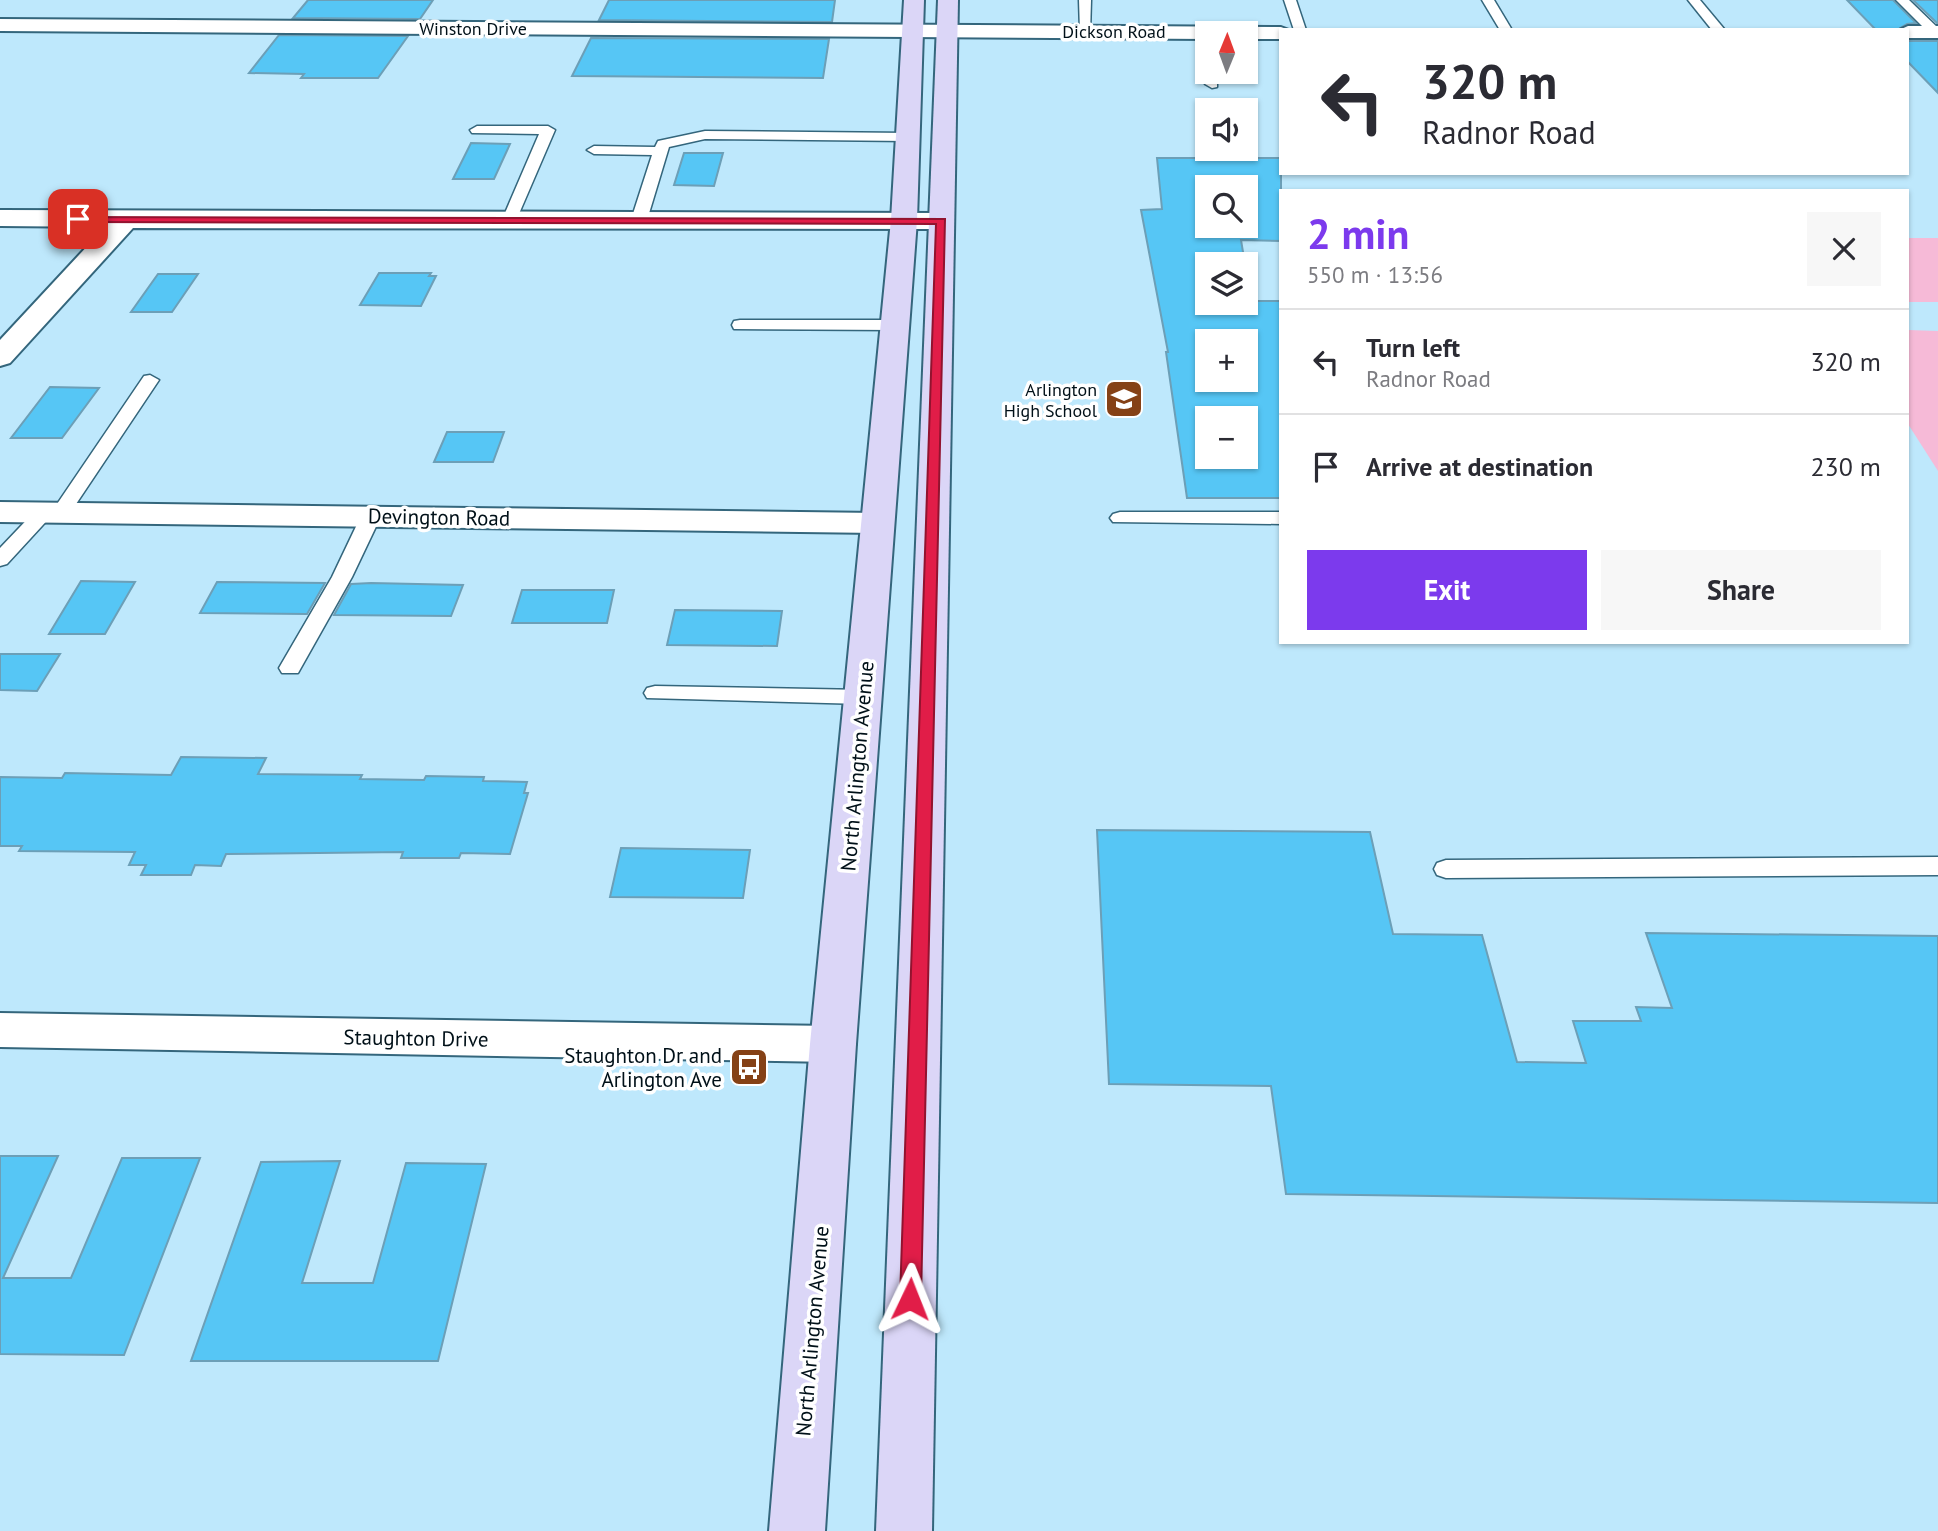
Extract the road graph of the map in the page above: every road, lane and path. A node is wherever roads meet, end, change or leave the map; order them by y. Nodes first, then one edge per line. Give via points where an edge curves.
1 (914, 0) edge
2 (948, 0) edge
3 (1085, 0) edge
4 (1290, 0) edge
5 (1488, 0) edge
6 (1694, 0) edge
7 (1902, 0) edge
8 (0, 25) edge
9 (1299, 28) edge
10 (1505, 28) edge
11 (1717, 28) edge
12 (911, 31) junction
13 (946, 31) junction
14 (1086, 31) junction
15 (1195, 31) edge
16 (1258, 32) edge
17 (1909, 32) edge
18 (1936, 32) edge
19 (1279, 33) edge
20 (477, 130) dead end
21 (908, 137) junction
22 (594, 150) dead end
23 (661, 151) junction
24 (0, 218) edge
25 (126, 220) junction
26 (510, 220) junction
27 (639, 220) junction
28 (904, 220) junction
29 (941, 221) junction
30 (740, 325) dead end
31 (895, 325) junction
32 (0, 357) edge
33 (150, 380) dead end
34 (0, 512) edge
35 (53, 512) junction
36 (371, 516) junction
37 (1120, 517) dead end
38 (1279, 518) edge
39 (877, 523) junction
40 (0, 560) edge
41 (290, 668) dead end
42 (655, 693) dead end
43 (863, 697) junction
44 (1938, 866) edge
45 (1446, 869) dead end
46 (0, 1030) edge
47 (832, 1044) junction
48 (797, 1531) edge
49 (904, 1531) edge

1 - 12 main road, North Arlington Avenue
2 - 13 main road
3 - 14 lane
4 - 9 lane
5 - 10 lane
6 - 11 lane
7 - 18 lane
8 - 12 street, Winston Drive
12 - 13 street, Winston Drive
12 - 21 main road, North Arlington Avenue
13 - 14 street, Dickson Road
13 - 29 main road
14 - 15 street, Dickson Road
16 - 19 street, Dickson Road
17 - 18 street
20 - 26 lane via 548,130
21 - 23 lane via 705,135 663,144
21 - 28 main road, North Arlington Avenue
22 - 23 lane
23 - 27 lane
24 - 25 street
25 - 26 street
25 - 32 street
26 - 27 street
27 - 28 street
28 - 29 street
28 - 31 main road, North Arlington Avenue
29 - 49 main road
30 - 31 lane
31 - 39 main road, North Arlington Avenue
33 - 35 lane
34 - 35 street, Devington Road
35 - 36 street, Devington Road
35 - 40 lane
36 - 39 street, Devington Road
36 - 41 lane
37 - 38 lane
39 - 43 main road, North Arlington Avenue
42 - 43 lane
43 - 47 main road, North Arlington Avenue
44 - 45 lane
46 - 47 street, Staughton Drive
47 - 48 main road, North Arlington Avenue

